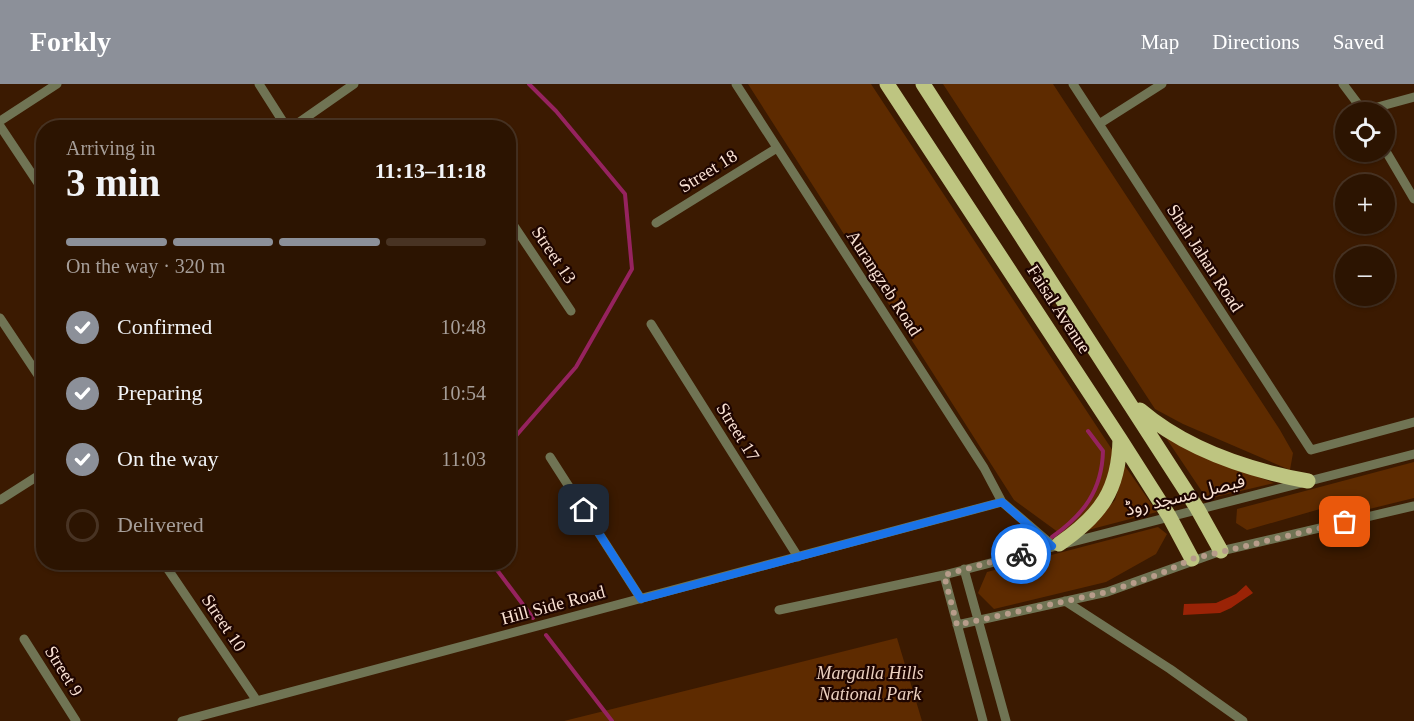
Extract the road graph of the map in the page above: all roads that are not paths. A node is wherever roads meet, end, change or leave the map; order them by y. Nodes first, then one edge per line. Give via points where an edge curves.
1 (57, 84) edge
2 (259, 84) edge
3 (354, 84) edge
4 (736, 84) edge
5 (887, 84) edge
6 (923, 84) edge
7 (1073, 84) edge
8 (1162, 84) edge
9 (1343, 84) edge
10 (1414, 97) edge
11 (1356, 102) edge
12 (1395, 103) edge
13 (284, 120) edge
14 (301, 120) edge
15 (0, 121) edge
16 (1099, 124) junction
17 (0, 126) edge
18 (777, 148) junction
19 (1392, 162) edge
20 (36, 180) edge
21 (1414, 199) edge
22 (656, 223) dead end
23 (516, 229) edge
24 (571, 311) dead end
25 (0, 320) edge
26 (651, 324) dead end
27 (36, 372) edge
28 (1126, 398) junction
29 (1414, 422) edge
30 (1120, 439) junction
31 (1414, 454) edge
32 (550, 457) dead end
33 (36, 477) edge
34 (1308, 481) junction
35 (0, 500) edge
36 (1002, 502) junction
37 (1414, 506) edge
38 (1197, 508) junction
39 (1169, 516) junction
40 (1055, 545) junction
41 (1221, 551) junction
42 (798, 557) junction
43 (1192, 559) junction
44 (964, 569) junction
45 (168, 570) edge
46 (944, 575) junction
47 (641, 599) junction
48 (1065, 601) junction
49 (779, 610) dead end
50 (979, 621) junction
51 (957, 625) junction
52 (24, 639) dead end
53 (257, 701) junction
54 (76, 721) edge
55 (182, 721) edge
56 (983, 721) edge
57 (1006, 721) edge
58 (1243, 721) edge

1 - 15 street
2 - 13 street
3 - 14 street
4 - 18 street, Aurangzeb Road
5 - 30 main road, Faisal Avenue
6 - 28 main road, Faisal Avenue
7 - 16 street, Shah Jahan Road
8 - 16 street
9 - 11 street
10 - 12 street
16 - 29 street, Shah Jahan Road via 1311,450
17 - 20 street
18 - 22 street, Street 18
18 - 36 street, Aurangzeb Road via 984,468
19 - 21 street
23 - 24 street, Street 13
25 - 27 street
26 - 42 street, Street 17
28 - 34 main road via 1158,425 1213,454 1266,473
28 - 38 main road, Faisal Avenue
30 - 39 main road, Faisal Avenue
30 - 40 main road via 1120,464 1102,507 1088,523
31 - 34 street, فیصل مسجد روڈ
32 - 47 street
33 - 35 street
34 - 38 street, فیصل مسجد روڈ
36 - 40 street
36 - 42 street, Hill Side Road
37 - 41 street
38 - 39 street, فیصل مسجد روڈ
38 - 41 main road, Faisal Avenue
39 - 40 street, فیصل مسجد روڈ
39 - 43 main road, Faisal Avenue
40 - 44 street, فیصل مسجد روڈ
41 - 43 street
42 - 47 street, Hill Side Road
43 - 48 street via 1107,592
44 - 46 street, فیصل مسجد روڈ
44 - 50 street
45 - 53 street, Street 10
46 - 49 street, فیصل مسجد روڈ
46 - 51 street
47 - 53 street, Hill Side Road
48 - 50 street
48 - 58 street
50 - 51 street
50 - 57 street
51 - 56 street
52 - 54 street, Street 9
53 - 55 street, Hill Side Road

